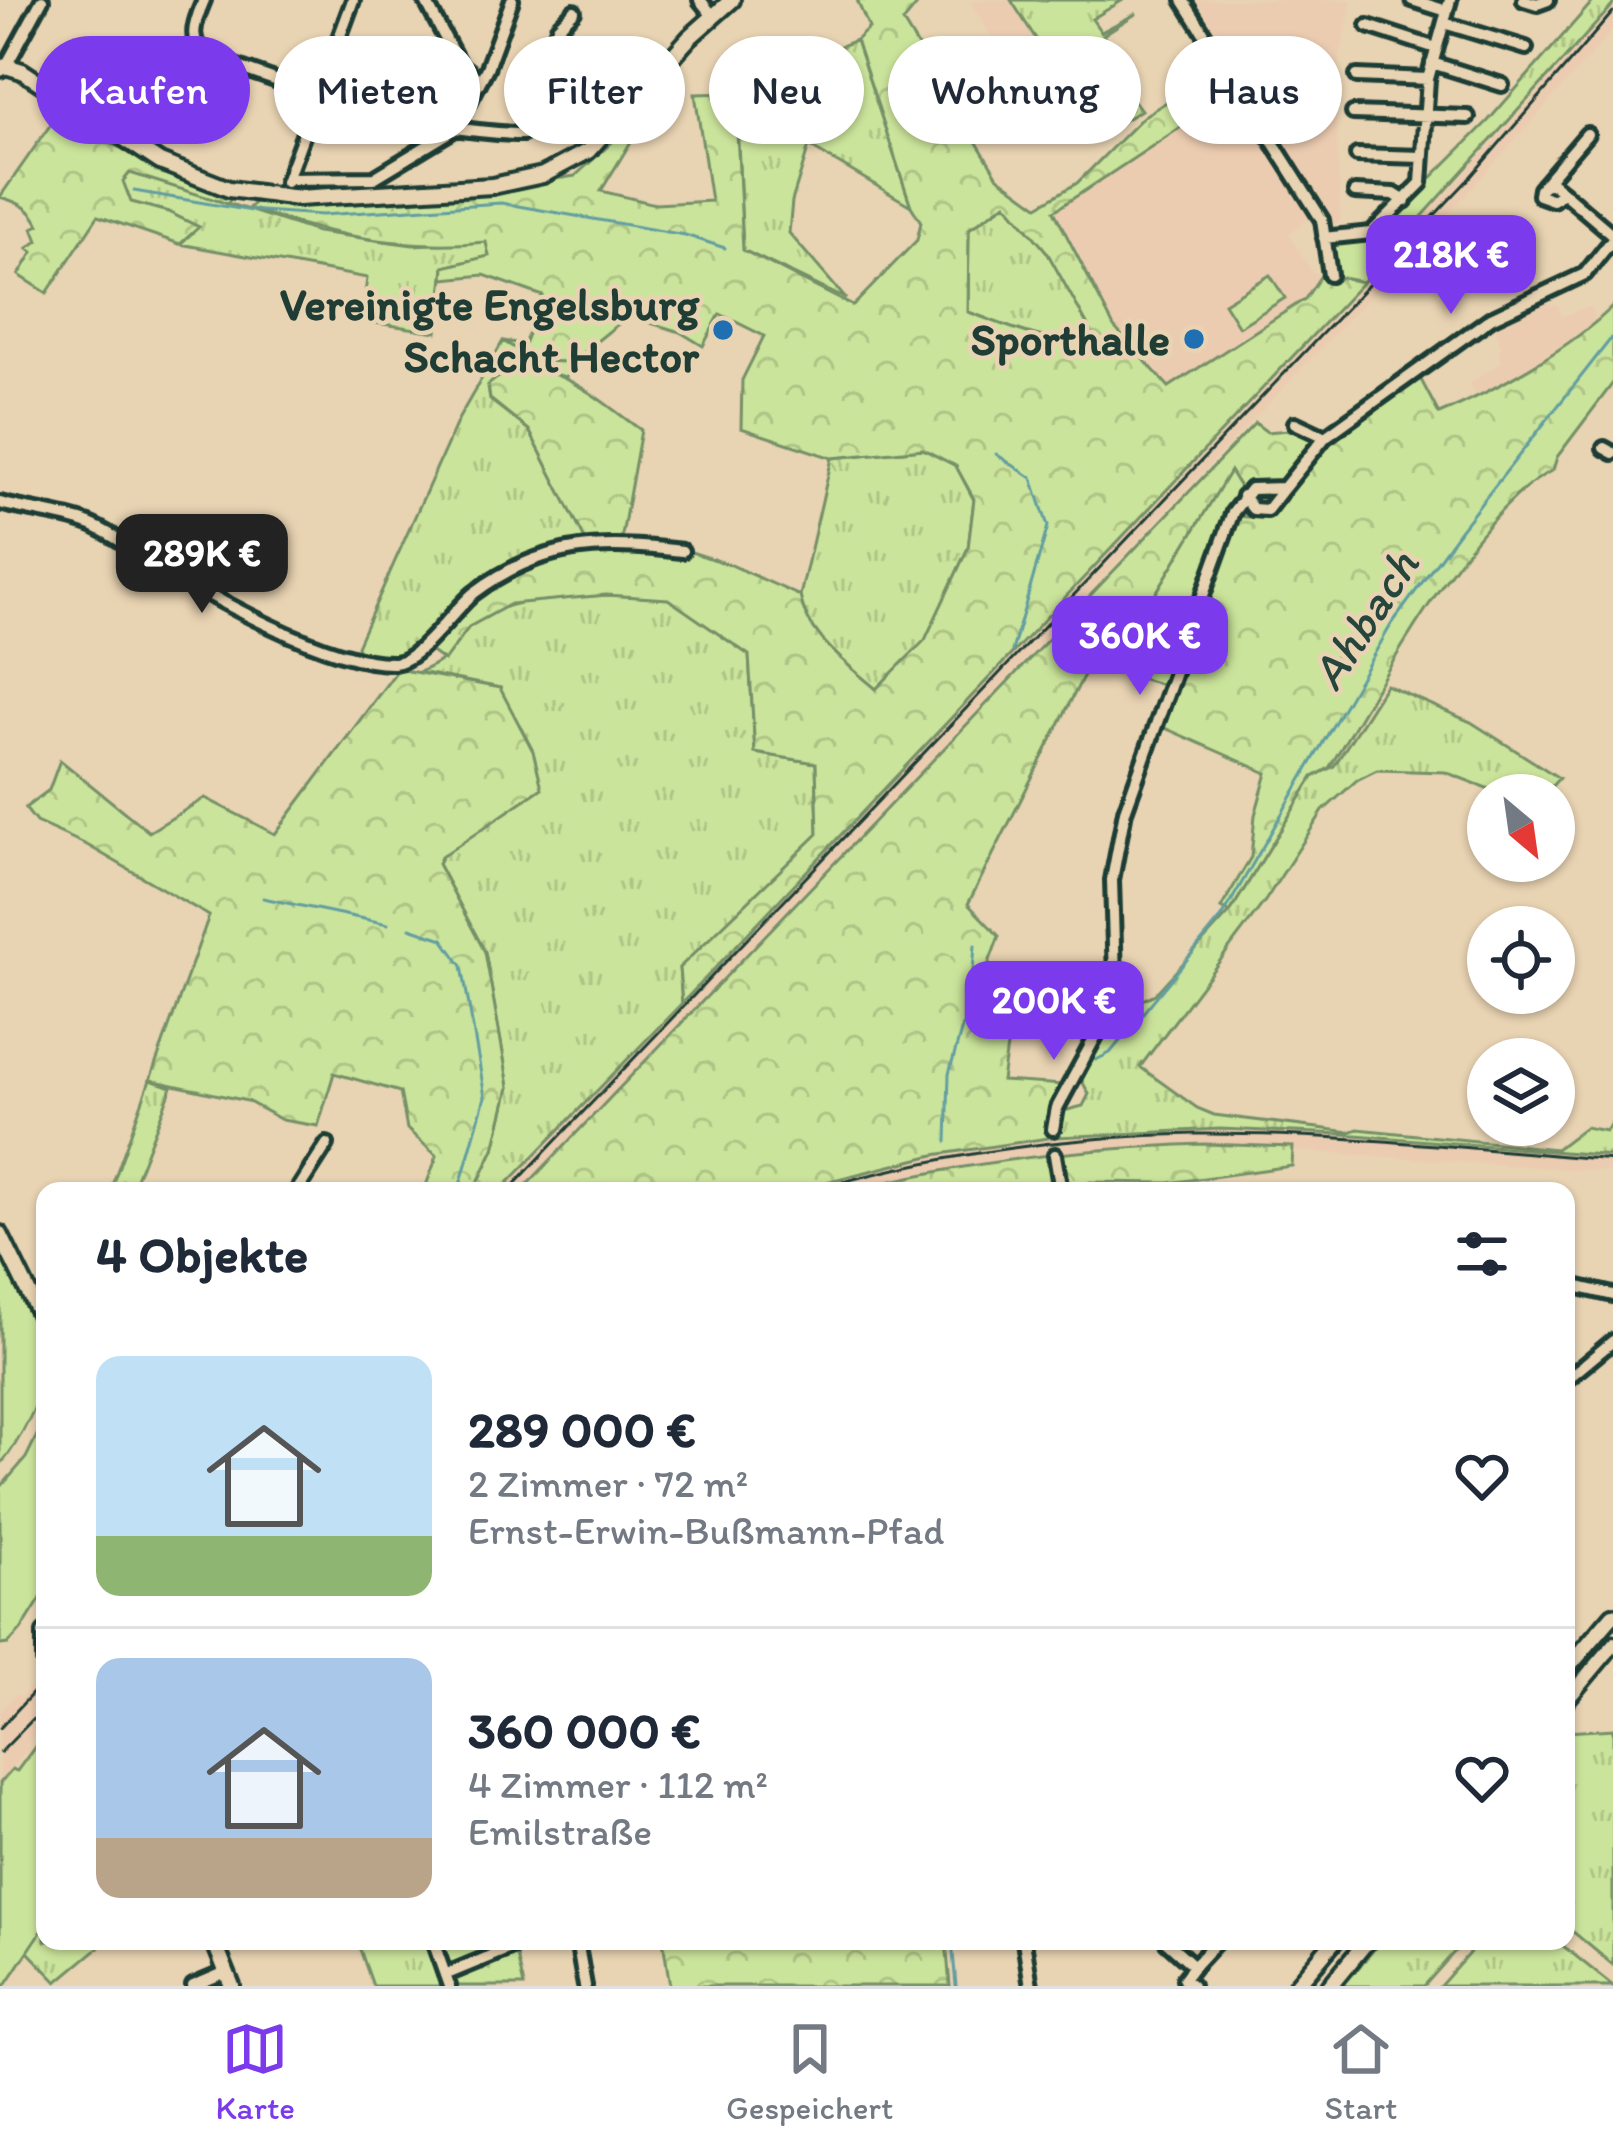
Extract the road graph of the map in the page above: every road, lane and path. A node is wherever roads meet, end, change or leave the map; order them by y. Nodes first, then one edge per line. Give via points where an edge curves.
1 (42, 0) edge
2 (204, 0) edge
3 (353, 0) edge
4 (425, 0) edge
5 (512, 0) edge
6 (700, 0) edge
7 (732, 0) edge
8 (1183, 0) edge
9 (1412, 0) edge
10 (1524, 0) edge
11 (1548, 0) edge
12 (574, 11) dead end
13 (1447, 12) edge
14 (713, 16) junction
15 (1369, 26) dead end
16 (340, 36) edge
17 (1436, 48) junction
18 (1526, 48) dead end
19 (2, 63) edge
20 (1432, 63) junction
21 (1357, 76) dead end
22 (1428, 79) junction
23 (274, 80) edge
24 (481, 80) joint
25 (1502, 85) dead end
26 (1353, 112) dead end
27 (1424, 115) junction
28 (1468, 117) dead end
29 (480, 131) edge
30 (1587, 134) dead end
31 (299, 144) edge
32 (431, 144) edge
33 (1357, 155) dead end
34 (1422, 158) junction
35 (287, 178) junction
36 (1355, 192) dead end
37 (283, 197) junction
38 (1405, 201) junction
39 (1613, 237) edge
40 (1324, 238) junction
41 (1330, 275) dead end
42 (1295, 423) dead end
43 (1325, 437) junction
44 (1283, 488) junction
45 (1244, 496) junction
46 (1, 504) edge
47 (682, 551) dead end
48 (1053, 1129) tunnel mouth
49 (327, 1144) dead end
50 (1055, 1154) tunnel mouth
51 (303, 1182) edge
52 (1060, 1182) edge
53 (0, 1234) edge
54 (1575, 1287) edge
55 (1613, 1295) edge
56 (36, 1308) edge
57 (1613, 1341) edge
58 (1575, 1373) edge
59 (1613, 1615) edge
60 (1613, 1645) edge
61 (1575, 1659) edge
62 (1575, 1689) edge
63 (218, 1950) edge
64 (437, 1950) edge
65 (509, 1950) edge
66 (579, 1950) edge
67 (1025, 1950) edge
68 (1176, 1950) edge
69 (1209, 1950) edge
70 (1326, 1950) edge
71 (1360, 1950) edge
72 (1194, 1966) junction
73 (229, 1979) edge
74 (447, 1980) edge
75 (194, 1986) edge
76 (585, 1986) edge
77 (1031, 1986) edge
78 (1192, 1986) edge
79 (1296, 1986) edge
80 (1330, 1986) edge

1 - 19 street
2 - 23 street via 194,35 202,52
3 - 16 street
4 - 24 street via 459,64
5 - 24 street
6 - 14 street
7 - 14 street
8 - 40 street via 1316,210
9 - 13 street
10 - 11 street
12 - 29 street via 558,27 523,134
13 - 17 street
13 - 18 street
14 - 37 street via 602,139 560,168 492,186
15 - 17 street
17 - 20 street
19 - 37 street via 185,174
20 - 22 street
20 - 25 street
21 - 22 street
22 - 27 street
26 - 27 street
27 - 28 street
27 - 34 street
30 - 39 street via 1543,185 1552,183
31 - 35 street
32 - 35 street via 374,178
33 - 34 street
34 - 38 street via 1421,183
35 - 37 street
36 - 38 street
38 - 40 street via 1372,233
39 - 43 street via 1585,274 1491,318
40 - 41 street
42 - 43 street
43 - 44 street
44 - 45 street
44 - 45 street via 1267,510 1253,509
45 - 48 street via 1221,538 1125,811 1112,880 1111,1008
46 - 47 street via 90,525 268,623 394,663 410,661 470,596 536,558 608,544
49 - 51 street
50 - 52 street
53 - 56 street
54 - 55 street
57 - 58 street
59 - 61 street
60 - 62 street
63 - 73 street
64 - 74 street
65 - 74 street
66 - 76 street
67 - 77 street
68 - 72 street
69 - 72 street
70 - 79 street
71 - 80 street
72 - 78 street via 1184,1979
73 - 75 street

